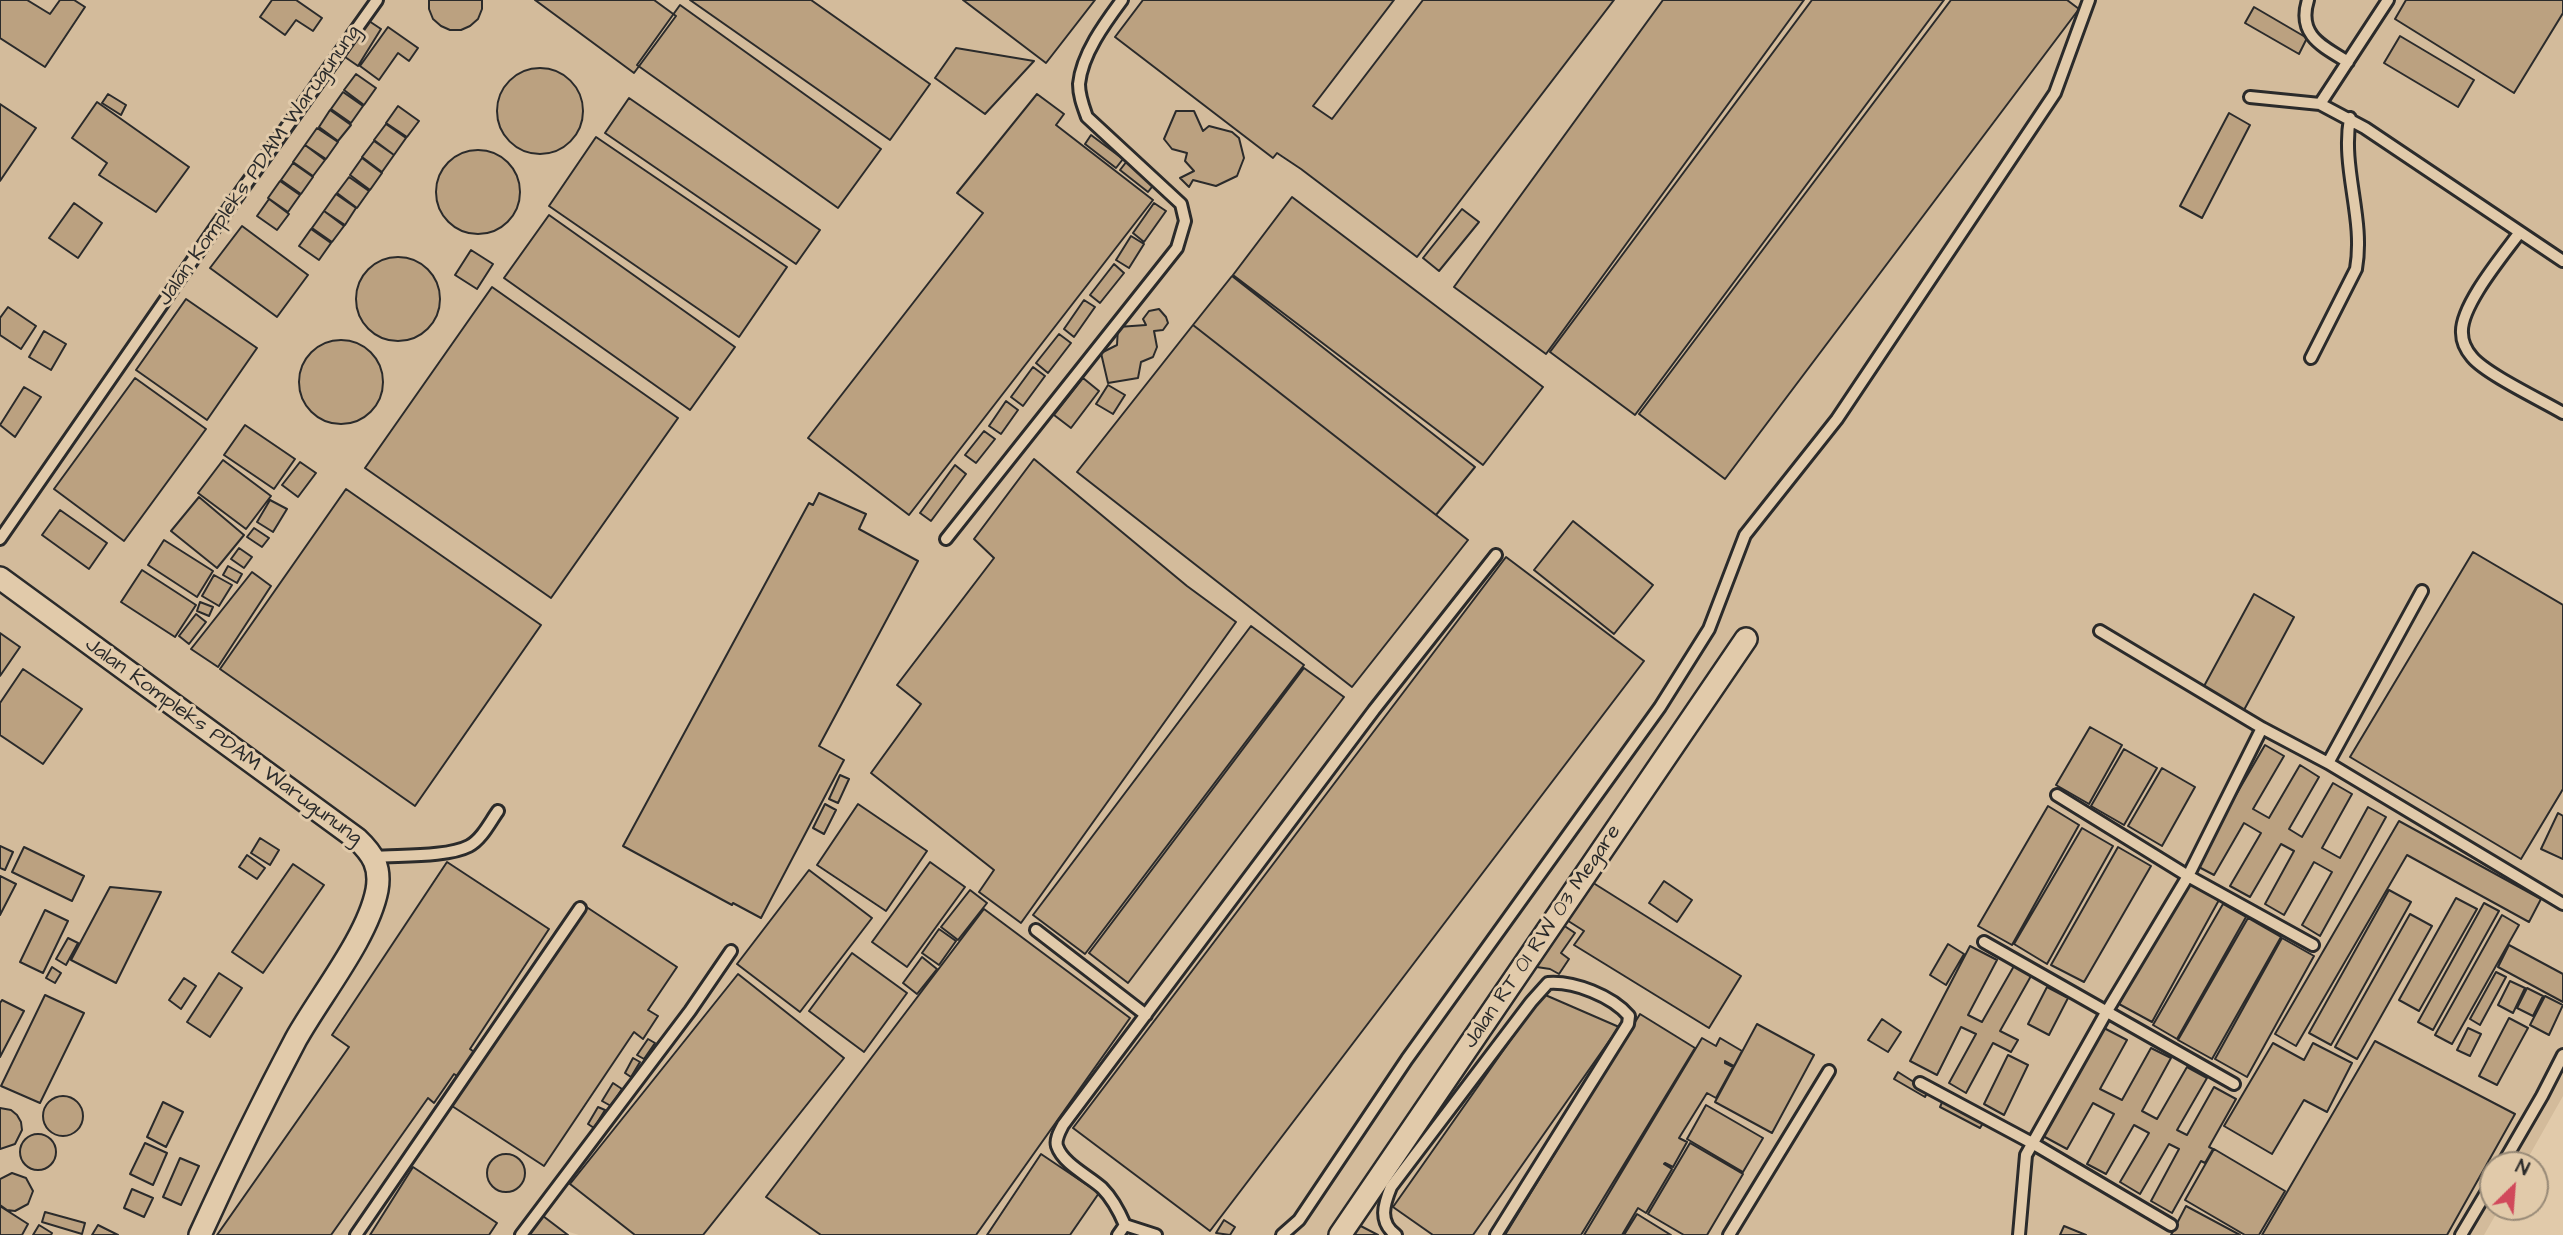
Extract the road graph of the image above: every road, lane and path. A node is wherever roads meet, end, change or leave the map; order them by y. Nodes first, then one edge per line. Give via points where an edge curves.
1 (377, 0) edge
2 (1122, 0) edge
3 (2089, 0) edge
4 (2308, 0) edge
5 (2388, 0) edge
6 (2348, 62) junction
7 (2250, 97) dead end
8 (2320, 104) junction
9 (2350, 118) junction
10 (2520, 232) junction
11 (2563, 261) edge
12 (2311, 358) dead end
13 (2563, 413) edge
14 (0, 539) edge
15 (946, 540) dead end
16 (1496, 555) dead end
17 (0, 579) edge
18 (2422, 591) dead end
19 (2101, 631) dead end
20 (1746, 639) dead end
21 (2262, 728) junction
22 (2328, 763) junction
23 (2057, 795) dead end
24 (498, 811) dead end
25 (375, 857) junction
26 (2188, 876) junction
27 (2563, 904) edge
28 (580, 908) dead end
29 (1036, 930) dead end
30 (1984, 942) dead end
31 (2313, 945) dead end
32 (731, 951) dead end
33 (2107, 1011) junction
34 (1146, 1015) junction
35 (2563, 1055) edge
36 (1829, 1071) dead end
37 (1920, 1083) dead end
38 (2234, 1084) dead end
39 (2032, 1143) junction
40 (2510, 1151) edge
41 (2479, 1205) edge
42 (1125, 1225) junction
43 (2171, 1225) dead end
44 (200, 1235) edge
45 (356, 1235) edge
46 (521, 1235) edge
47 (1118, 1235) edge
48 (1156, 1235) edge
49 (1282, 1235) edge
50 (1340, 1235) edge
51 (1395, 1235) edge
52 (1496, 1235) edge
53 (1729, 1235) edge
54 (2019, 1235) edge
55 (2461, 1235) edge

1 - 14 lane, Jalan Kompleks PDAM Warugunung
2 - 15 lane via 1087,59 1079,84 1081,101 1087,117 1181,204 1185,221 1177,248
3 - 49 lane via 2055,93 1837,419 1745,535 1709,629 1660,707 1407,1059 1299,1220
4 - 6 lane via 2305,23 2311,36
5 - 6 lane
6 - 8 lane
7 - 8 lane
8 - 9 lane
9 - 10 lane
9 - 12 lane via 2346,155 2358,256
10 - 11 lane
10 - 13 lane via 2469,306 2461,331 2464,346 2489,370
16 - 34 lane
17 - 25 street, Jalan Kompleks PDAM Warugunung via 346,831
18 - 22 lane
19 - 21 lane
20 - 50 street, Jalan RT 01 RW 03 Megare
21 - 22 lane
21 - 26 lane
22 - 27 lane
23 - 26 lane
24 - 25 lane via 469,846 436,854
25 - 44 street, Jalan Kompleks PDAM Warugunung via 378,887 373,907 297,1038
26 - 31 lane
26 - 33 lane
28 - 45 lane
29 - 34 lane
30 - 33 lane
32 - 46 lane
33 - 38 lane
33 - 39 lane
34 - 42 lane via 1063,1125 1057,1145 1064,1157 1108,1195
35 - 40 lane
36 - 53 lane
37 - 39 lane
39 - 43 lane
39 - 54 lane via 2022,1173
41 - 55 lane
42 - 47 lane
42 - 48 lane
51 - 52 lane via 1388,1230 1382,1208 1391,1187 1548,983 1579,986 1622,1008 1629,1016 1628,1024

